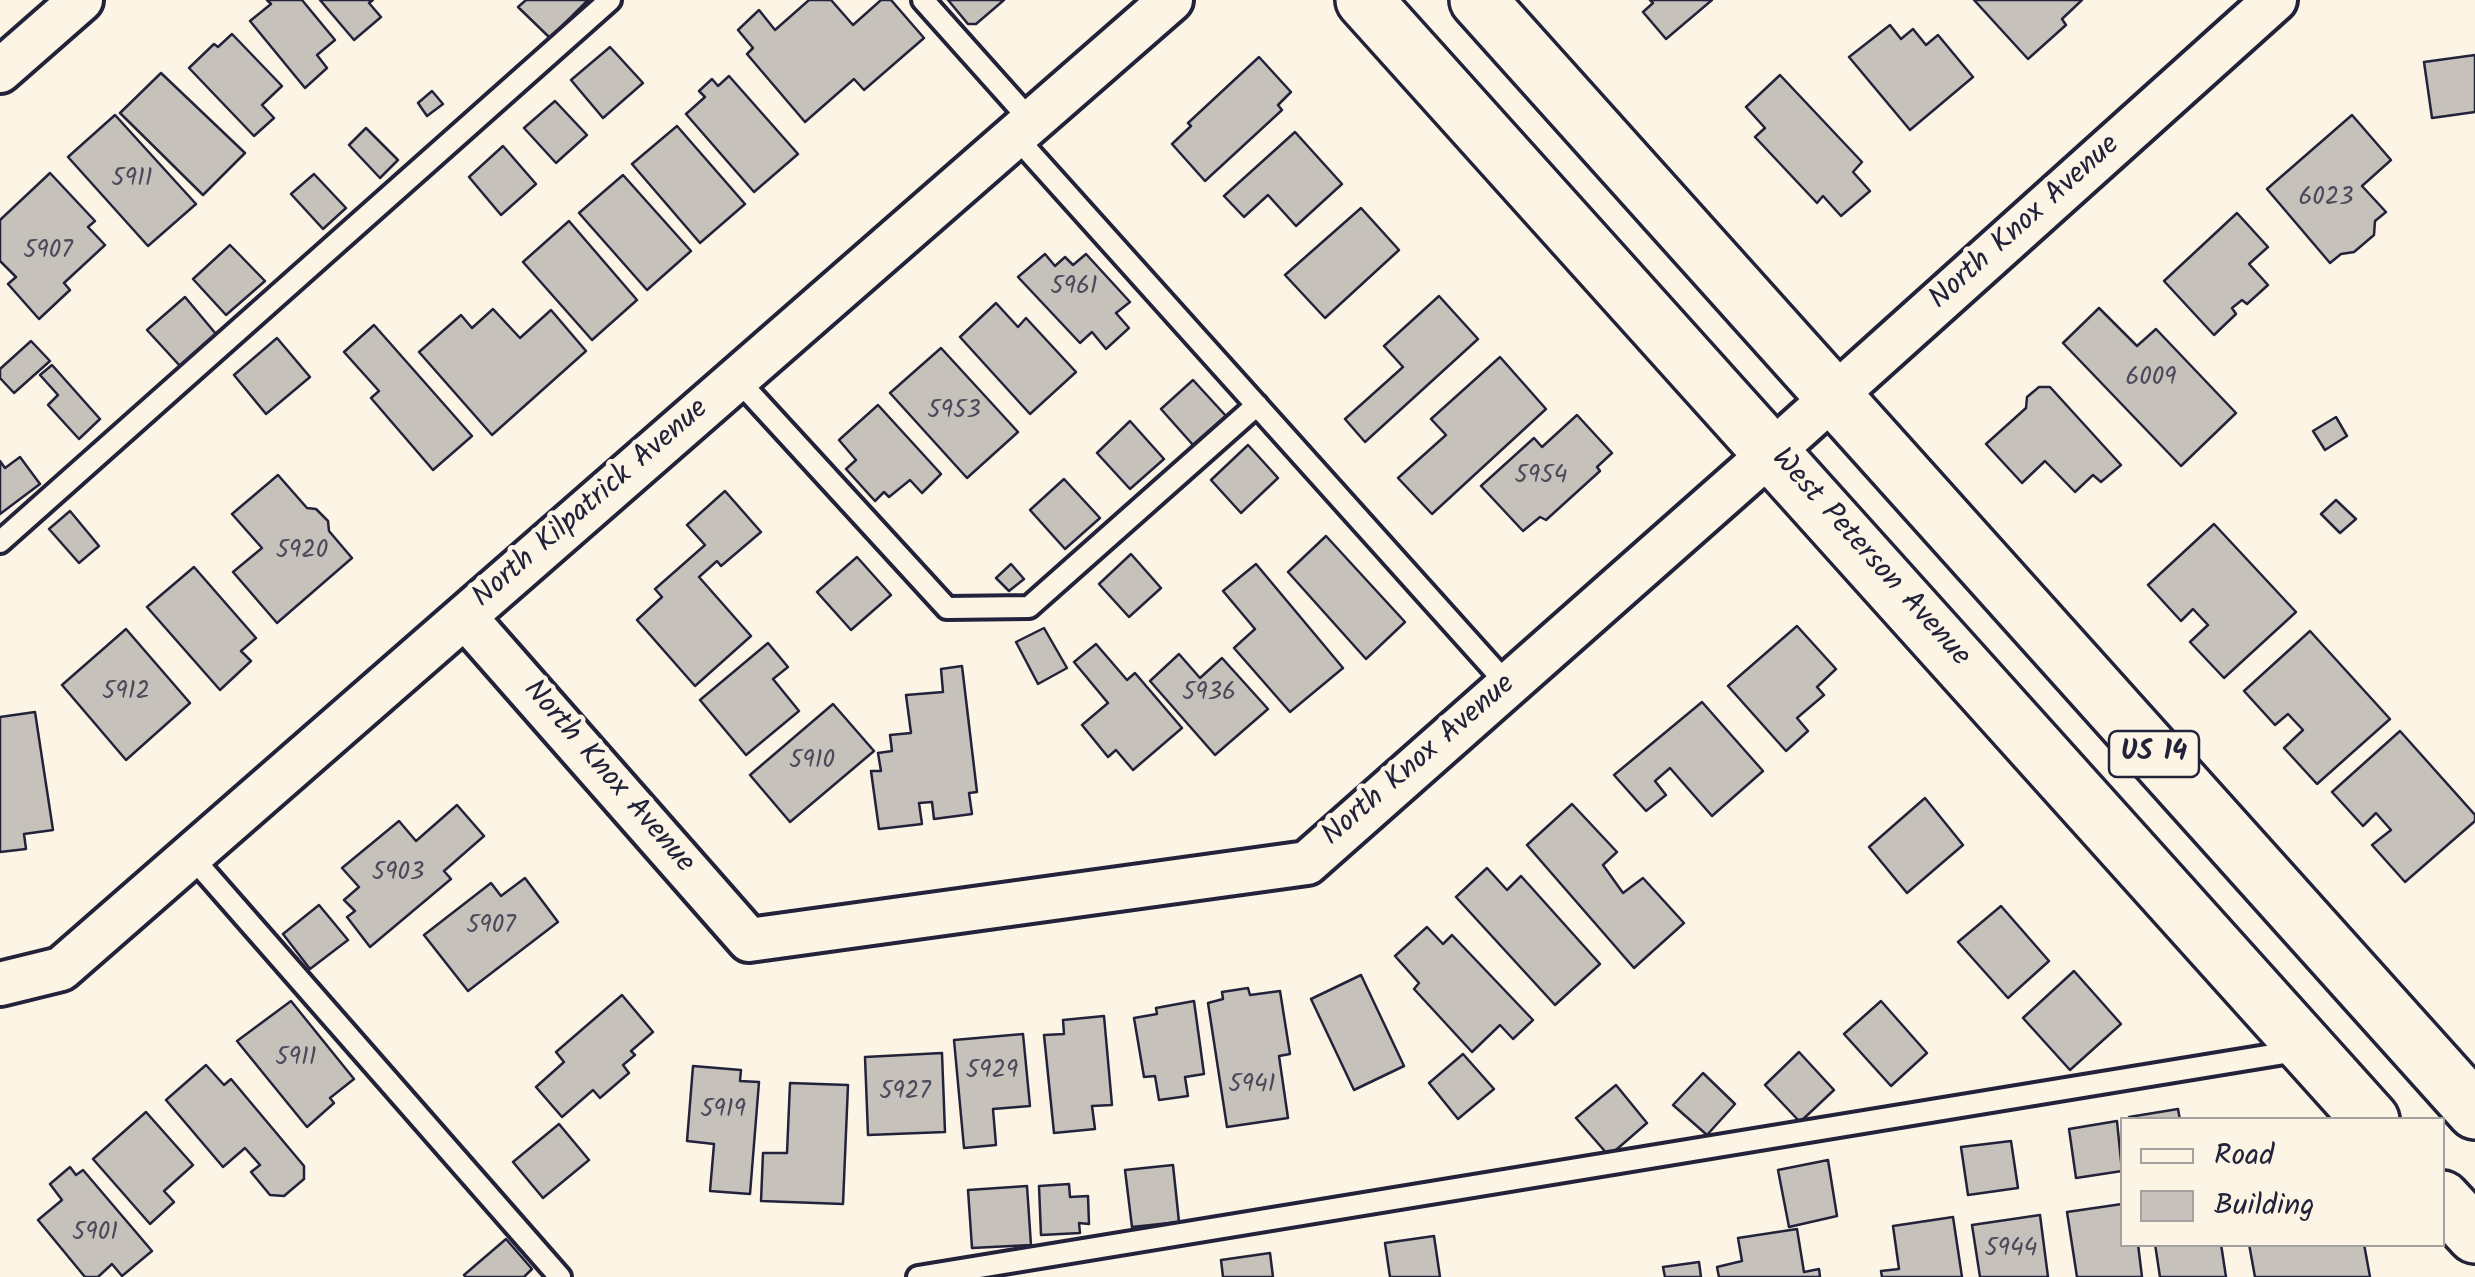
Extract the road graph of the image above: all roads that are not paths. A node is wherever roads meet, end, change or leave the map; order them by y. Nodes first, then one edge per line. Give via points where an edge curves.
1 (81, 0) edge
2 (610, 0) edge
3 (923, 0) edge
4 (1170, 0) edge
5 (1364, 0) edge
6 (1478, 0) edge
7 (2275, 0) edge
8 (0, 71) edge
9 (1023, 129) junction
10 (737, 379) junction
11 (1834, 397) junction
12 (1256, 405) junction
13 (1773, 451) junction
14 (0, 542) edge
15 (464, 617) junction
16 (1508, 684) junction
17 (191, 856) junction
18 (0, 984) edge
19 (2308, 1050) junction
20 (2475, 1110) edge
21 (2368, 1117) edge
22 (2445, 1202) edge
23 (2475, 1235) edge
24 (560, 1277) edge
25 (918, 1277) edge

1 - 8 street
2 - 14 lane
3 - 9 lane
4 - 9 street, North Kilpatrick Avenue
5 - 13 main road, West Peterson Avenue / US 14
6 - 11 main road, US 14
7 - 11 street, North Knox Avenue
9 - 10 street, North Kilpatrick Avenue
9 - 12 lane
10 - 12 lane via 948,608 1029,606
10 - 15 street, North Kilpatrick Avenue
11 - 13 street, North Knox Avenue
11 - 20 main road, US 14
12 - 16 lane
13 - 16 street, North Knox Avenue
13 - 19 main road, West Peterson Avenue / US 14
15 - 16 street, North Knox Avenue via 750,940 1307,863
15 - 17 street, North Kilpatrick Avenue
17 - 18 street, North Kilpatrick Avenue via 61,969
17 - 24 lane
19 - 21 main road, West Peterson Avenue / US 14
19 - 25 lane
22 - 23 main road

